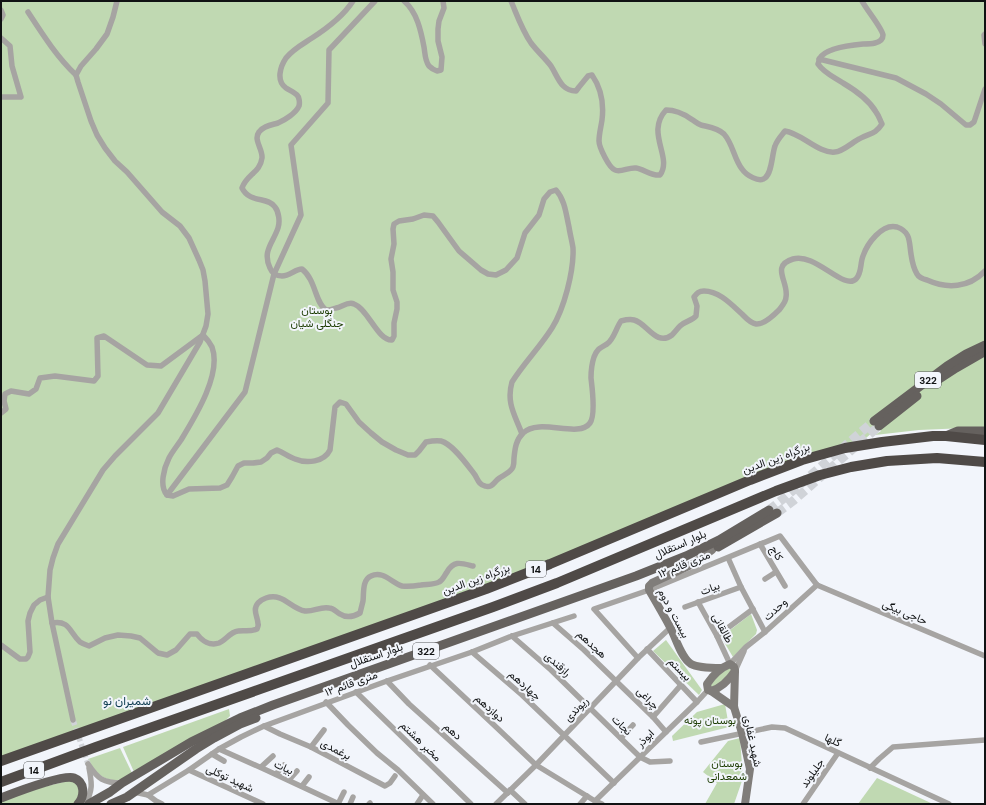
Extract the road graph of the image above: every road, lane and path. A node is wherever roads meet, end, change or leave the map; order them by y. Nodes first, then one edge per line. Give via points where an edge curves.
1 (117, 1) edge
2 (353, 1) edge
3 (375, 1) edge
4 (404, 1) edge
5 (443, 1) edge
6 (511, 1) edge
7 (862, 1) edge
8 (1, 10) edge
9 (28, 12) dead end
10 (1, 19) edge
11 (985, 34) edge
12 (1, 38) edge
13 (985, 44) edge
14 (819, 59) junction
15 (76, 75) junction
16 (985, 89) edge
17 (1, 97) edge
18 (985, 271) edge
19 (274, 274) junction
20 (203, 335) junction
21 (985, 345) edge
22 (985, 352) edge
23 (1, 413) edge
24 (985, 431) edge
25 (522, 434) junction
26 (946, 436) junction
27 (985, 440) edge
28 (983, 463) edge
29 (167, 495) junction
30 (760, 544) junction
31 (712, 550) junction
32 (729, 560) dead end
33 (473, 566) dead end
34 (776, 572) junction
35 (765, 579) dead end
36 (817, 585) junction
37 (785, 586) dead end
38 (741, 587) junction
39 (649, 590) junction
40 (48, 597) junction
41 (698, 602) junction
42 (685, 607) dead end
43 (753, 610) junction
44 (574, 616) dead end
45 (52, 623) junction
46 (553, 623) junction
47 (670, 628) junction
48 (765, 632) junction
49 (512, 636) junction
50 (717, 636) junction
51 (1, 645) edge
52 (746, 647) junction
53 (647, 649) junction
54 (472, 652) junction
55 (985, 656) edge
56 (638, 658) junction
57 (730, 664) junction
58 (430, 665) junction
59 (721, 668) junction
60 (735, 671) junction
61 (387, 680) junction
62 (616, 681) junction
63 (682, 684) junction
64 (709, 691) junction
65 (356, 692) junction
66 (326, 702) junction
67 (697, 702) junction
68 (734, 707) junction
69 (590, 708) junction
70 (653, 717) junction
71 (73, 720) tunnel mouth
72 (633, 725) dead end
73 (264, 726) junction
74 (324, 730) dead end
75 (666, 732) junction
76 (742, 733) junction
77 (564, 735) junction
78 (621, 738) junction
79 (985, 740) edge
80 (701, 742) dead end
81 (311, 747) junction
82 (219, 749) junction
83 (172, 753) junction
84 (838, 753) junction
85 (212, 754) junction
86 (273, 756) dead end
87 (640, 757) junction
88 (1, 761) edge
89 (178, 761) junction
90 (224, 761) dead end
91 (670, 761) dead end
92 (284, 764) dead end
93 (536, 766) junction
94 (261, 767) junction
95 (870, 768) junction
96 (189, 770) junction
97 (297, 771) dead end
98 (276, 774) junction
99 (395, 776) dead end
100 (309, 777) dead end
101 (289, 780) junction
102 (1, 782) edge
103 (148, 782) junction
104 (122, 783) junction
105 (614, 783) junction
106 (302, 786) junction
107 (509, 791) junction
108 (344, 792) dead end
109 (131, 794) junction
110 (423, 794) junction
111 (148, 795) junction
112 (587, 796) junction
113 (353, 797) dead end
114 (1, 798) edge
115 (595, 801) junction
116 (78, 804) edge
117 (85, 804) edge
118 (89, 804) edge
119 (111, 804) edge
120 (120, 804) edge
121 (162, 804) edge
122 (263, 804) edge
123 (339, 804) edge
124 (350, 804) edge
125 (417, 804) edge
126 (433, 804) edge
127 (471, 804) edge
128 (496, 804) edge
129 (524, 804) edge
130 (580, 804) edge
131 (602, 804) edge
132 (745, 804) edge
133 (803, 804) edge
134 (949, 804) edge

1 - 15 street via 107,34
2 - 19 street via 328,27 292,51 285,60 279,78 284,87 297,95 299,107 278,123 261,129 257,140 262,156 261,164 244,182 242,188 255,199 275,206 279,218 278,227 267,252 268,263
3 - 19 street via 329,50 328,103 291,145 301,215
4 - 5 street via 417,19 427,61 437,71 441,70 442,64 438,35 444,8
6 - 14 street via 531,43 564,87 576,91 588,76 592,75 596,81 603,111 598,143 611,167 619,171 636,168 660,175 664,165 658,140 658,126 666,110 676,111 698,124 719,130 731,145 743,170 754,179 761,180 768,176 774,147 784,131 794,133 826,151 836,152 878,130 882,124 872,106 855,91 822,70 818,64
7 - 14 street via 881,30 882,39 875,44 841,47
8 - 10 street
9 - 15 street via 48,43
11 - 13 street
12 - 17 street via 10,46 12,66 21,97
14 - 16 street via 896,78 941,104 966,125 974,122
15 - 20 street via 96,135 105,148 189,238 205,280 208,314
18 - 25 street via 975,280 959,286 933,283 920,278 910,253 907,234 895,227 880,231 873,238 863,255 860,271 852,281 841,279 808,259 795,258 783,266 782,275 786,289 784,303 761,324 751,322 732,304 715,293 705,291 694,297 697,306 696,316 681,325 671,336 657,338 635,320 621,321 611,340 596,351 591,376 593,399 590,423 575,429 541,426 526,430
19 - 25 street via 282,276 302,269 307,273 323,308 326,310 353,303 361,308 381,334 392,340 397,309 391,259 394,224 424,215 433,216 459,251 480,270 496,275 506,270 517,258 525,232 539,215 544,199 556,190 564,204 573,248 571,270 561,308 552,327 512,382 509,390 510,401
19 - 29 street via 245,392
20 - 23 street via 161,366 147,365 104,336 98,338 98,376 94,381 56,376 40,378 36,389 29,394 11,391 5,394 6,409
20 - 29 street via 212,346 215,364 199,409 169,458 163,483
20 - 40 street via 158,413 103,470 58,544 50,570
21 - 22 main road, 322 via 947,366 877,424 956,368
24 - 26 main road via 958,431
25 - 29 street via 515,449 513,467 490,487 480,484 465,462 443,441 426,442 415,455 408,455 382,442 359,422 346,404 340,402 335,407 330,450 323,459 305,462 277,450 260,462 238,466 226,485 220,488 189,489 173,496
26 - 27 highway, بزرگراه زین الدین / 14
26 - 88 highway, بزرگراه زین الدین / 14 via 845,448 802,460 486,589
28 - 102 highway, 14 via 937,458 887,461 820,475 776,490 494,607
30 - 34 street, کاج
30 - 36 street, ۱۲ متری قائم via 780,536
30 - 39 street, ۱۲ متری قائم
31 - 39 main road, بیست و دوم via 693,564 652,583
31 - 83 main road, بلوار استقلال / 322 via 773,511 686,556 273,705 214,730
31 - 89 main road, بلوار استقلال / 322 via 642,580 276,709 240,724
32 - 38 street
33 - 45 street via 459,562 454,564 438,583 410,586 398,585 385,576 370,576 366,580 360,613 352,617 329,608 306,612 298,610 289,602 271,596 258,603 255,608 259,624 257,629 233,632 218,643 210,644 197,634 190,634 176,650 167,655 158,653 140,638 131,636 105,638 89,646 81,643 69,627 60,622
34 - 35 street, کاج
34 - 37 street, کاج
36 - 48 street, وحدت
36 - 55 street, حاجی بیگی
38 - 41 street, بیات
38 - 43 street
39 - 47 main road, بیست و دوم
39 - 56 street, ۱۲ متری قائم via 594,609
40 - 45 street
40 - 51 street via 34,605 30,613 28,657 20,659
41 - 42 street, بیات
41 - 50 street, طالقانی
43 - 48 street
43 - 50 street
44 - 46 street, ۱۲ متری قائم
45 - 71 street
46 - 49 street, ۱۲ متری قائم
46 - 62 street, هجدهم
47 - 53 street, ریوندی
47 - 59 main road, بیست و دوم via 688,662 699,667
48 - 52 street, وحدت
49 - 54 street, ۱۲ متری قائم
49 - 69 street, رازقندی
50 - 57 street, طالقانی
52 - 57 street, وحدت
52 - 60 street, وحدت
53 - 56 street, ریوندی
53 - 63 street, بیستم
54 - 58 street, ۱۲ متری قائم
54 - 77 street, چهاردهم
56 - 62 street, ریوندی
57 - 59 main road
57 - 60 main road via 734,666
58 - 61 street, ۱۲ متری قائم
58 - 93 street, دوازدهم
59 - 64 main road via 707,684
60 - 64 main road via 717,689
60 - 68 main road, شهید غفاری
61 - 65 street, ۱۲ متری قائم
61 - 107 street, دهم via 409,704
62 - 69 street, ریوندی
62 - 70 street, چراغی
63 - 67 street, بیستم
63 - 70 street
64 - 67 street, ابوذر
64 - 68 main road, شهید غفاری
65 - 66 street, ۱۲ متری قائم
65 - 127 street, مخبر هشتم
66 - 73 street, ۱۲ متری قائم
66 - 110 street, برغمدی
67 - 75 street, ابوذر
68 - 76 main road, شهید غفاری
69 - 77 street, ریوندی
69 - 78 street, نجات
70 - 75 street, چراغی
72 - 78 street
73 - 81 street, برغمدی
73 - 82 street, ۱۲ متری قائم
74 - 81 street
75 - 87 street, ابوذر
76 - 80 street, گلها
76 - 84 street, گلها via 772,727 786,728
76 - 132 main road, شهید غفاری via 750,769
77 - 93 street, ریوندی
77 - 105 street, چهاردهم
78 - 87 street, نجات
79 - 95 street via 893,747
81 - 99 street, برغمدی via 385,786
82 - 85 street, ۱۲ متری قائم
82 - 94 street, بیات
83 - 89 main road via 178,754
83 - 104 main road, بلوار استقلال / 322
84 - 95 street, گلها
84 - 133 street, جلیلوند
85 - 90 street
85 - 96 street, ۱۲ متری قائم
86 - 94 street
87 - 91 street via 650,762
87 - 105 street, ابوذر
89 - 103 main road, بلوار استقلال / 322
92 - 98 street
93 - 107 street, ریوندی
93 - 112 street, دوازدهم
94 - 98 street, بیات
95 - 134 street, گلها
96 - 111 street, ۱۲ متری قائم
96 - 122 street, شهید توکلی
97 - 101 street
98 - 101 street, بیات
100 - 106 street
101 - 106 street, بیات
103 - 109 main road, بلوار استقلال / 322
103 - 111 street
104 - 117 street via 101,779 88,764 92,785
104 - 118 main road, بلوار استقلال / 322
105 - 115 street, ابوذر
106 - 123 street, بیات
107 - 128 street, ریوندی
107 - 129 street, دهم
108 - 123 street
109 - 111 street
109 - 119 main road, بلوار استقلال / 322
109 - 120 street
110 - 125 street
110 - 126 street, برغمدی
111 - 121 street
112 - 115 street, دوازدهم
112 - 130 street
113 - 124 street
114 - 116 main road via 45,783 73,777 81,782 83,789
115 - 131 street, دوازدهم

